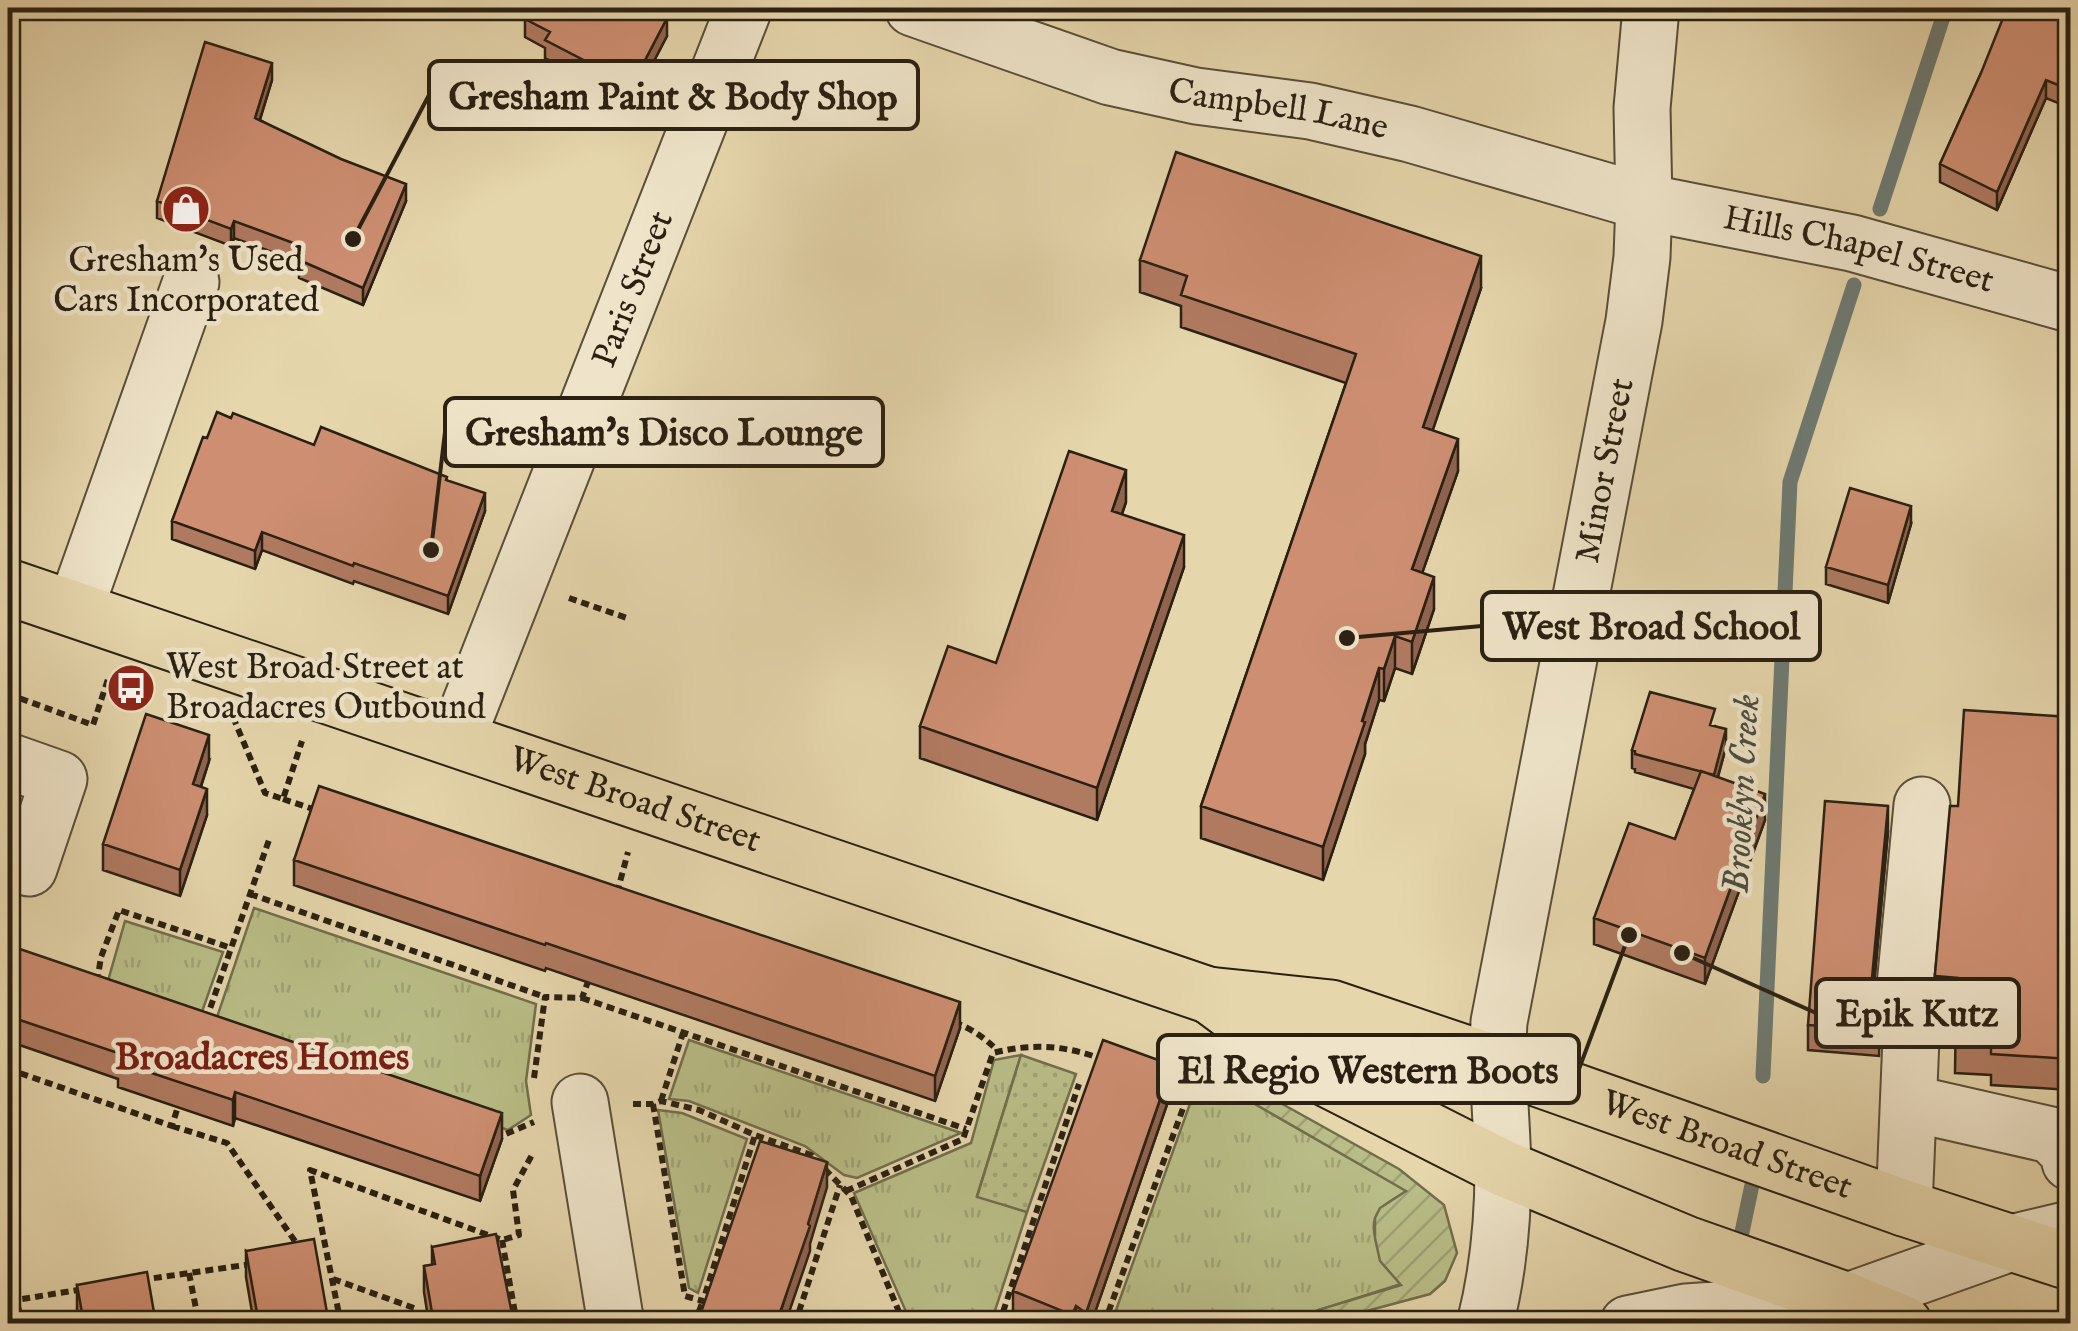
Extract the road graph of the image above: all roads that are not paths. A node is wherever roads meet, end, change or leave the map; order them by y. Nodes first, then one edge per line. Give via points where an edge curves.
1 (744, 8) edge
2 (913, 8) edge
3 (1652, 8) edge
4 (1644, 202) junction
5 (190, 282) dead end
6 (2070, 304) edge
7 (8, 587) edge
8 (75, 610) junction
9 (457, 738) junction
10 (8, 761) edge
11 (1922, 805) dead end
12 (8, 861) edge
13 (1208, 994) junction
14 (1496, 1064) junction
15 (1910, 1104) junction
16 (552, 1108) road end
17 (2070, 1162) edge
18 (1503, 1168) junction
19 (1904, 1208) junction
20 (2070, 1229) edge
21 (2011, 1243) junction
22 (2070, 1262) edge
23 (1848, 1301) junction
24 (616, 1324) edge
25 (1485, 1324) edge
26 (1628, 1324) edge
27 (1904, 1324) edge

1 - 9 street, Paris Street
2 - 4 street, Campbell Lane via 1110,77 1410,134
3 - 4 street, Minor Street via 1642,108
4 - 6 street, Hills Chapel Street via 1852,243
4 - 14 street, Minor Street via 1634,321 1502,999
5 - 8 street
7 - 8 main road, West Broad Street
8 - 9 main road, West Broad Street
9 - 13 main road, West Broad Street
10 - 12 street via 59,779 29,868
11 - 15 street via 1903,1007 1911,1038
13 - 14 main road, West Broad Street via 1331,1008
13 - 18 main road, West Broad Street via 1310,1070
14 - 18 street, Minor Street
14 - 19 main road, West Broad Street
15 - 17 street via 2051,1135
15 - 19 street
16 - 24 street
18 - 23 main road, West Broad Street via 1686,1244
18 - 25 street, Minor Street via 1501,1239
19 - 21 main road, West Broad Street
20 - 21 street
21 - 22 main road, West Broad Street
21 - 23 street
23 - 26 street via 1686,1312
23 - 27 main road, West Broad Street

